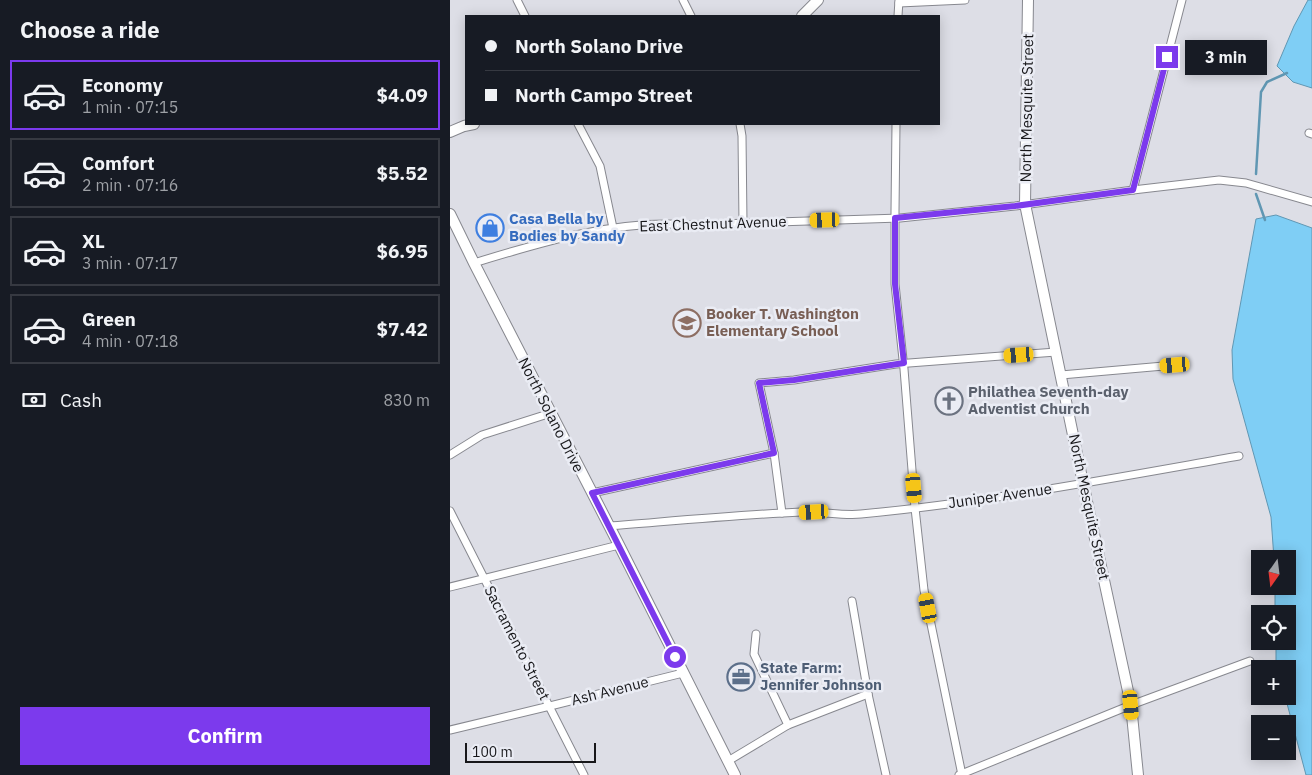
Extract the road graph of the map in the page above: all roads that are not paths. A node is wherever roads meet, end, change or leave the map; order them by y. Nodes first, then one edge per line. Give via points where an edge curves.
1 (517, 0) edge
2 (683, 0) edge
3 (818, 0) edge
4 (965, 0) edge
5 (1028, 0) edge
6 (1182, 0) edge
7 (899, 1) edge
8 (524, 15) edge
9 (690, 15) edge
10 (803, 15) edge
11 (898, 15) edge
12 (469, 125) edge
13 (579, 125) edge
14 (740, 125) edge
15 (896, 125) edge
16 (450, 132) edge
17 (1133, 190) junction
18 (1312, 202) edge
19 (1026, 204) junction
20 (450, 214) edge
21 (895, 218) junction
22 (743, 223) junction
23 (612, 228) junction
24 (474, 263) junction
25 (1056, 352) junction
26 (904, 363) junction
27 (1175, 365) dead end
28 (1061, 375) junction
29 (551, 413) junction
30 (774, 453) junction
31 (450, 455) edge
32 (1239, 456) dead end
33 (1083, 484) junction
34 (592, 493) junction
35 (915, 508) junction
36 (450, 512) edge
37 (782, 513) junction
38 (608, 526) junction
39 (619, 545) junction
40 (484, 579) junction
41 (450, 587) edge
42 (852, 601) dead end
43 (756, 634) dead end
44 (1250, 661) dead end
45 (683, 673) junction
46 (868, 694) junction
47 (1131, 705) junction
48 (550, 706) junction
49 (788, 725) junction
50 (450, 730) edge
51 (728, 761) junction
52 (584, 775) edge
53 (736, 775) edge
54 (886, 775) edge
55 (961, 775) edge
56 (1138, 775) edge

1 - 8 street
2 - 9 street
3 - 10 street
4 - 7 street
5 - 19 street, North Mesquite Street
6 - 17 street
7 - 11 street
12 - 16 street
13 - 23 street via 600,166
14 - 22 street
15 - 21 street
17 - 18 street, East Chestnut Avenue via 1219,180 1246,183
17 - 19 street, East Chestnut Avenue
19 - 21 street, East Chestnut Avenue
19 - 25 street, North Mesquite Street
20 - 24 street, North Solano Drive
21 - 22 street, East Chestnut Avenue
21 - 26 street via 895,284
22 - 23 street, East Chestnut Avenue via 668,223
23 - 24 street, East Chestnut Avenue
24 - 29 street, North Solano Drive
25 - 26 street
25 - 28 street, North Mesquite Street
26 - 30 street via 759,383
26 - 35 street
27 - 28 street
28 - 33 street, North Mesquite Street
29 - 31 street via 482,435
29 - 34 street, North Solano Drive
30 - 34 street
30 - 37 street
32 - 33 street, Juniper Avenue
33 - 35 street, Juniper Avenue
33 - 47 street, North Mesquite Street
34 - 38 street, North Solano Drive
35 - 37 street, Juniper Avenue via 858,514
35 - 55 street via 924,590
36 - 40 street, Sacramento Street
37 - 38 street, Juniper Avenue
38 - 39 street, North Solano Drive
39 - 40 street
39 - 45 street, North Solano Drive
40 - 41 street
40 - 48 street, Sacramento Street
42 - 46 street
43 - 49 street via 754,654
44 - 47 street
45 - 48 street, Ash Avenue
45 - 51 street, North Solano Drive
46 - 49 street
46 - 54 street
47 - 55 street
47 - 56 street, North Mesquite Street
48 - 50 street, Ash Avenue
48 - 52 street, Sacramento Street
49 - 51 street
51 - 53 street, North Solano Drive

